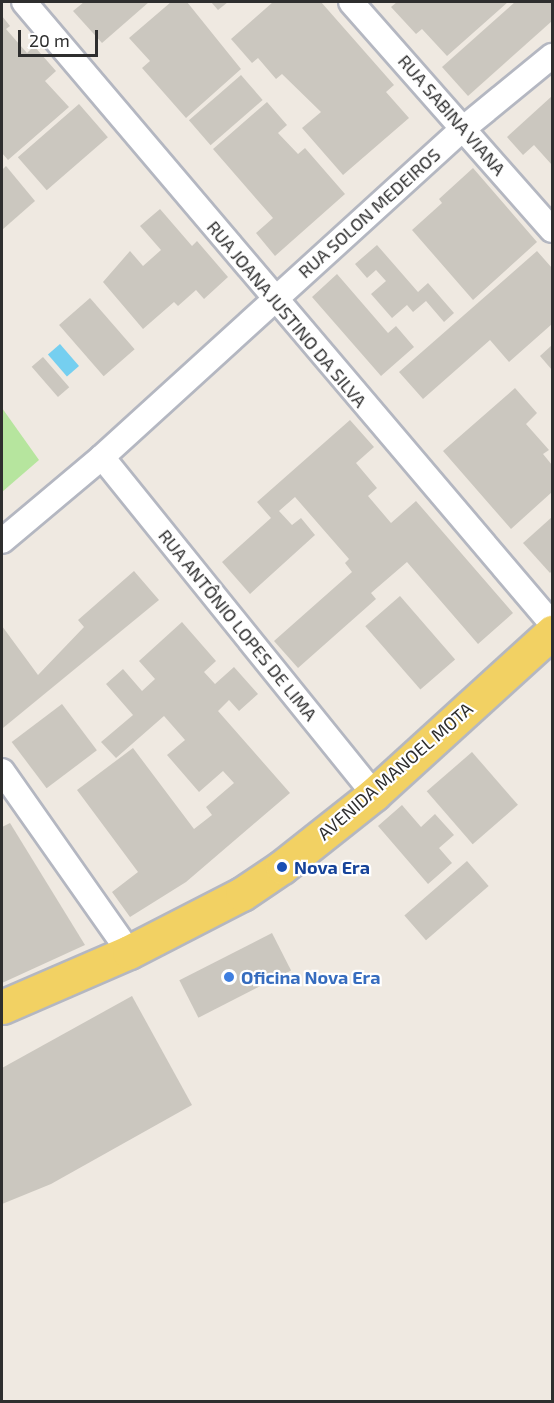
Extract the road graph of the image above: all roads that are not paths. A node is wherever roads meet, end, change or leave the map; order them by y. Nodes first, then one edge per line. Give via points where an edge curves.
1 (24, 2) edge
2 (351, 2) edge
3 (552, 56) edge
4 (464, 128) junction
5 (552, 230) edge
6 (273, 299) junction
7 (102, 457) junction
8 (2, 541) edge
9 (552, 624) edge
10 (552, 632) edge
11 (2, 771) edge
12 (374, 794) junction
13 (129, 952) junction
14 (2, 1007) edge

1 - 6 street, RUA JOANA JUSTINO DA SILVA
2 - 4 street, RUA SABINA VIANA
3 - 4 street, RUA SOLON MEDEIROS
4 - 5 street, RUA SABINA VIANA
4 - 6 street, RUA SOLON MEDEIROS
6 - 7 street, RUA SOLON MEDEIROS
6 - 9 street, RUA JOANA JUSTINO DA SILVA
7 - 8 street, RUA SOLON MEDEIROS
7 - 12 street, RUA ANTÔNIO LOPES DE LIMA
10 - 12 main road, AVENIDA MANOEL MOTA
11 - 13 street
12 - 13 main road, AVENIDA MANOEL MOTA via 242,894
13 - 14 main road, AVENIDA MANOEL MOTA

